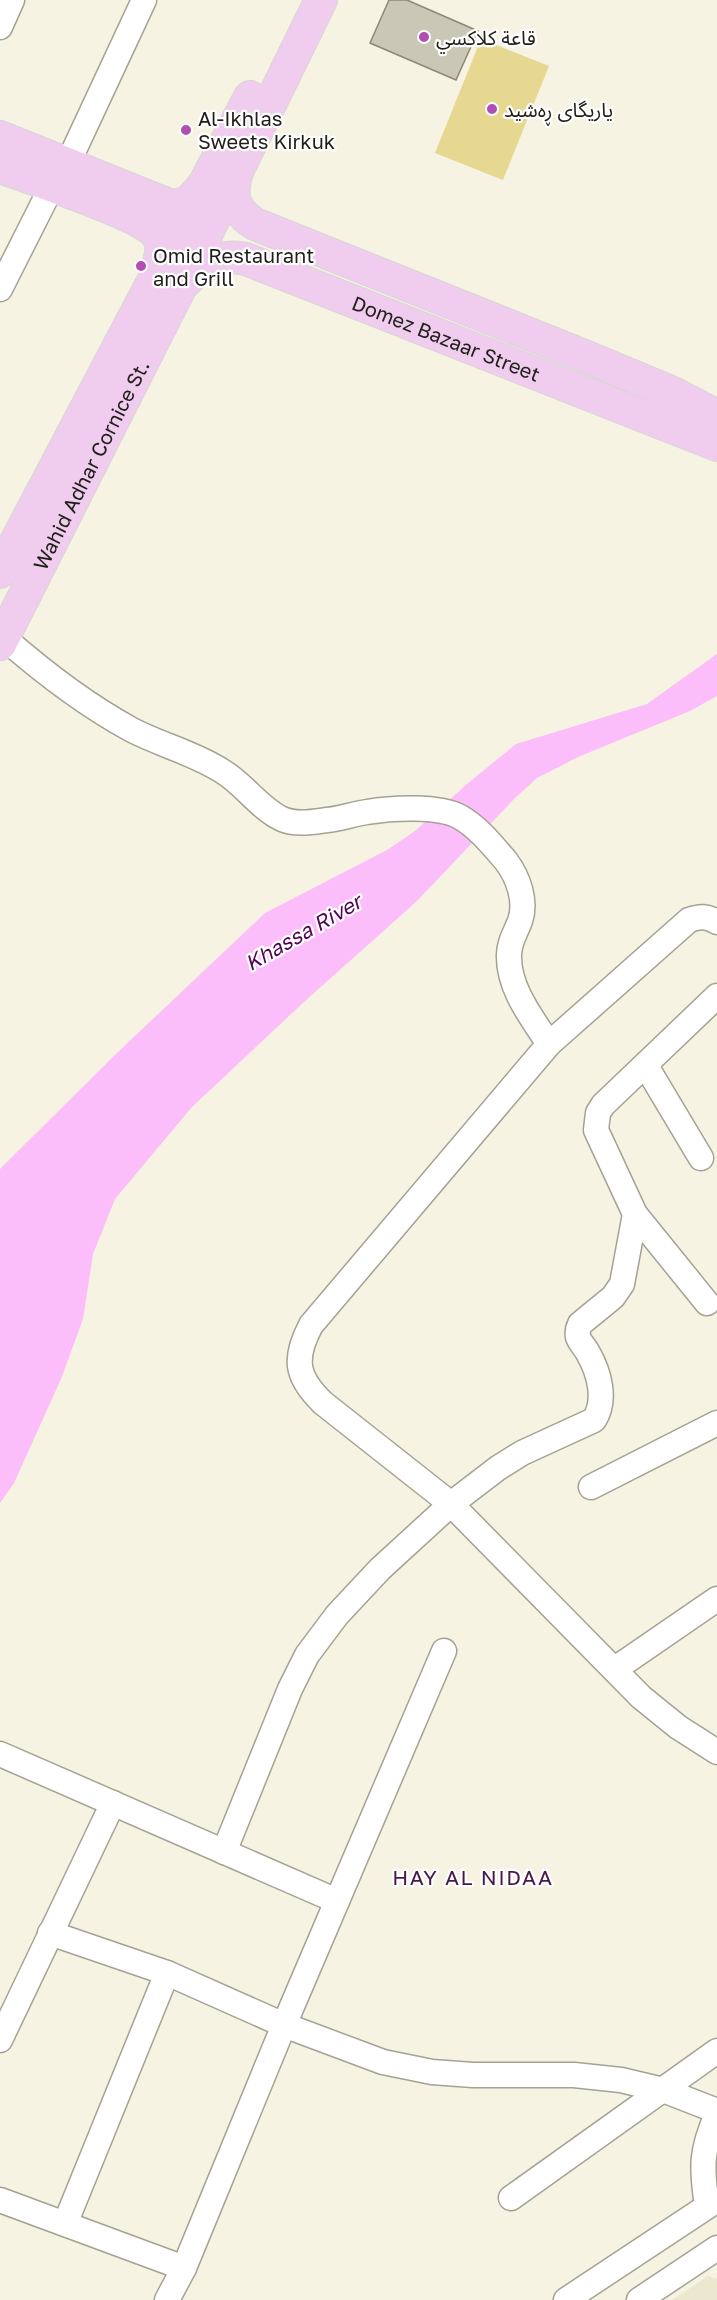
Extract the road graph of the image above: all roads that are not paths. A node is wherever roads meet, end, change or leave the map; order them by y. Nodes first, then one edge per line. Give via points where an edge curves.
1 (12, 0) edge
2 (144, 0) edge
3 (299, 0) edge
4 (321, 0) edge
5 (0, 27) edge
6 (0, 137) edge
7 (0, 167) edge
8 (237, 171) junction
9 (60, 174) junction
10 (207, 182) junction
11 (135, 206) junction
12 (168, 281) junction
13 (0, 289) edge
14 (717, 416) edge
15 (717, 445) edge
16 (0, 572) edge
17 (2, 641) edge
18 (717, 922) edge
19 (717, 996) edge
20 (549, 1044) junction
21 (646, 1066) junction
22 (700, 1158) dead end
23 (635, 1214) junction
24 (707, 1303) dead end
25 (717, 1423) edge
26 (591, 1487) dead end
27 (451, 1504) junction
28 (717, 1599) edge
29 (444, 1651) dead end
30 (615, 1669) junction
31 (717, 1752) edge
32 (0, 1754) edge
33 (113, 1803) junction
34 (224, 1852) junction
35 (337, 1901) junction
36 (50, 1933) junction
37 (167, 1973) junction
38 (284, 2025) junction
39 (0, 2040) edge
40 (717, 2050) edge
41 (663, 2090) junction
42 (717, 2113) edge
43 (511, 2198) dead end
44 (0, 2200) edge
45 (712, 2203) edge
46 (64, 2224) junction
47 (717, 2248) edge
48 (183, 2268) junction
49 (167, 2300) edge
50 (566, 2300) edge
51 (639, 2300) edge

1 - 5 street
2 - 9 street
3 - 10 main road
4 - 8 main road
6 - 9 main road
7 - 9 main road
8 - 12 main road
8 - 14 main road, Domez Bazaar Street via 235,204 255,225 592,359
9 - 11 main road
9 - 13 street
10 - 11 main road via 192,200 177,206
10 - 12 main road
11 - 12 main road via 160,240
12 - 15 main road, Domez Bazaar Street via 196,272 213,261 246,259
12 - 16 main road, Wahid Adhar Cornice St.
12 - 17 main road, Wahid Adhar Cornice St.
17 - 20 street via 79,698 133,730 223,771 283,820 303,823 389,809 431,811 458,816 471,824 516,876 521,918 509,956 513,978 522,1002
18 - 20 street via 699,916 689,920
19 - 21 street
20 - 27 street via 311,1325 301,1345 299,1367 308,1388
21 - 22 street
21 - 23 street via 603,1105 596,1121 599,1138
23 - 24 street
23 - 27 street via 622,1284 578,1329 579,1340 598,1375 600,1411 594,1420 522,1453
25 - 26 street
27 - 30 street
27 - 34 street via 380,1569 307,1654
28 - 30 street
29 - 35 street
30 - 31 street via 641,1697
32 - 33 street
33 - 34 street
33 - 36 street
34 - 35 street
35 - 38 street
36 - 37 street
36 - 39 street
37 - 38 street
37 - 46 street
38 - 41 street via 383,2062 432,2072 574,2075
38 - 48 street
40 - 41 street
41 - 42 street
41 - 43 street
42 - 45 street via 704,2151 703,2178
44 - 46 street
45 - 50 street
46 - 48 street
47 - 51 street
48 - 49 street

